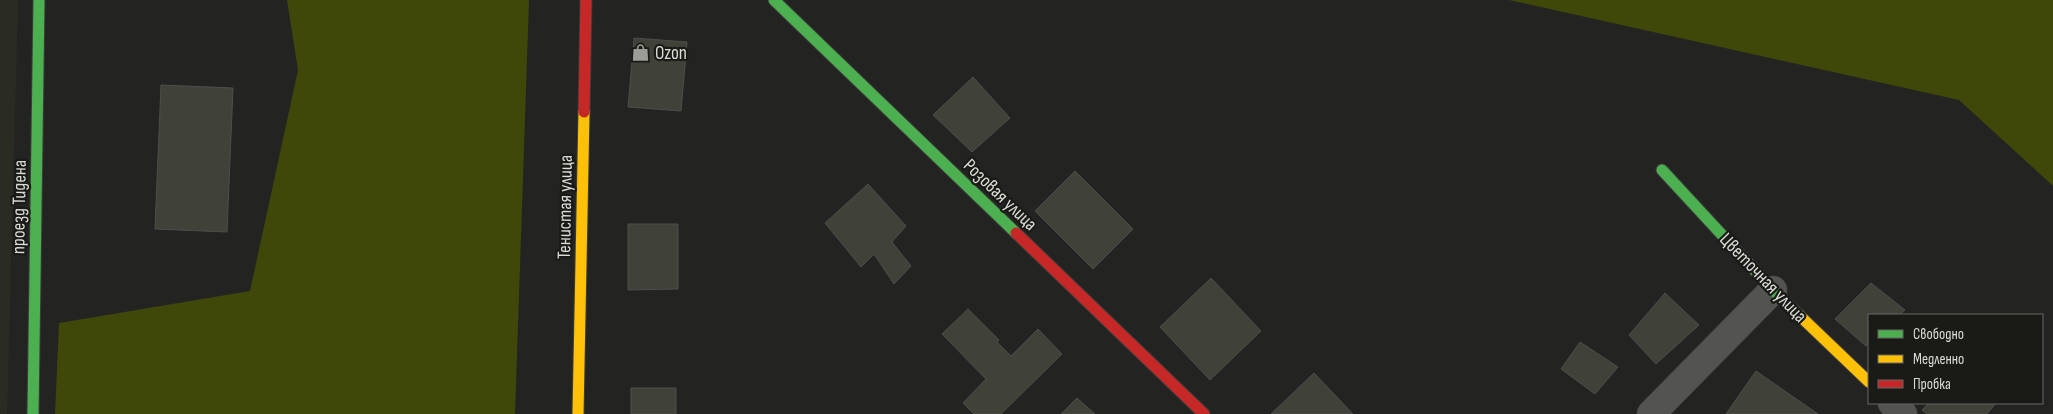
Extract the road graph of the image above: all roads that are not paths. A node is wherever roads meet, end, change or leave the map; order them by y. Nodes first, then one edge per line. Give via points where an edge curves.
1 (39, 0) edge
2 (586, 0) edge
3 (774, 0) edge
4 (1662, 170) dead end
5 (1773, 290) junction
6 (1868, 381) edge
7 (1893, 404) edge
8 (33, 414) edge
9 (578, 414) edge
10 (1204, 414) edge
11 (1652, 414) edge
12 (1903, 414) edge

1 - 8 street, проезд Тидена
2 - 9 street, Тенистая улица
3 - 10 street, Розовая улица
4 - 5 street, Цветочная улица
5 - 6 street, Цветочная улица
5 - 11 street
7 - 12 street

